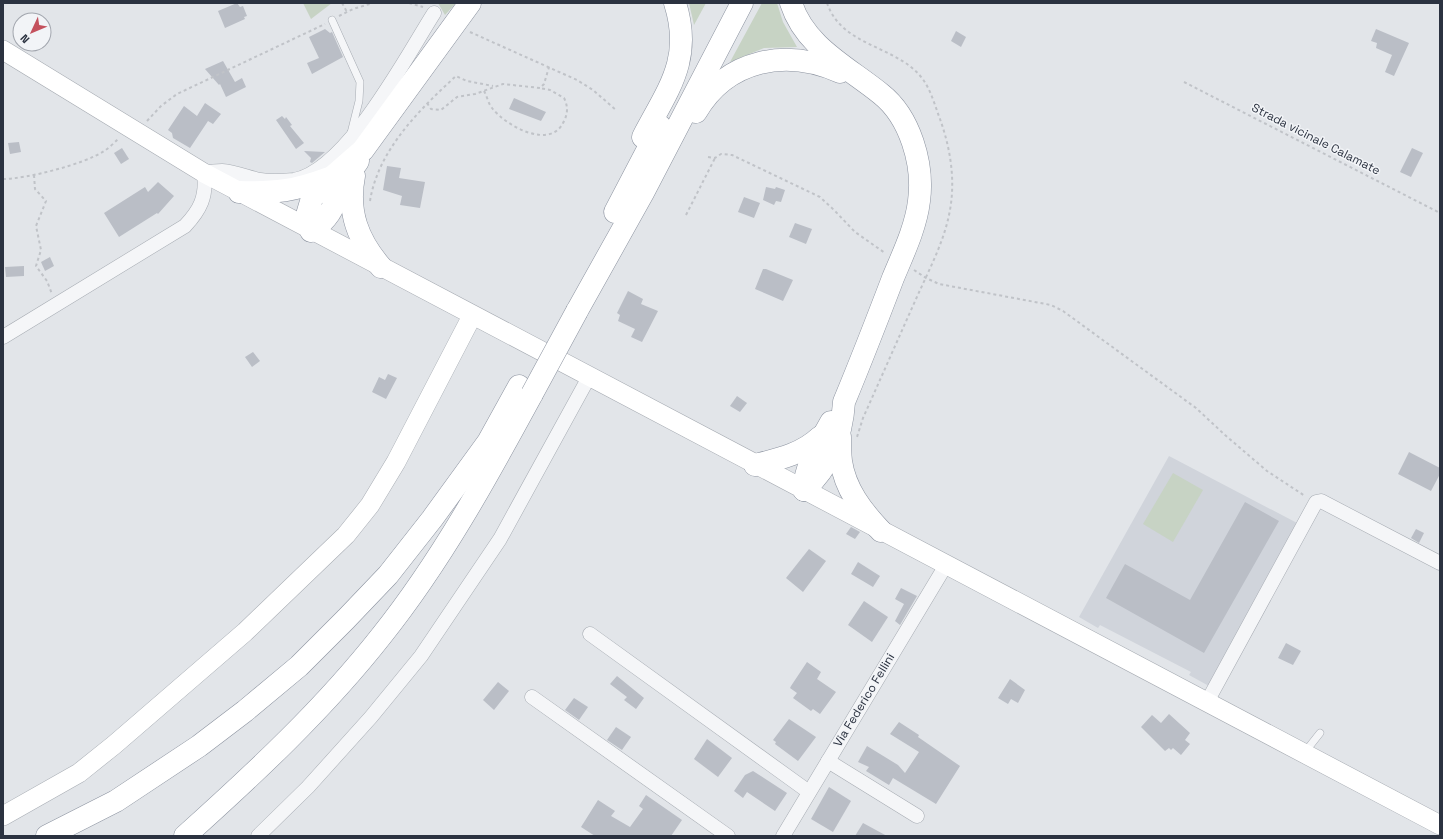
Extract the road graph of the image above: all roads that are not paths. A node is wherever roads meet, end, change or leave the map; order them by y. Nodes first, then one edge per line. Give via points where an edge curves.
1 (470, 3) edge
2 (675, 3) edge
3 (725, 3) edge
4 (742, 3) edge
5 (791, 3) edge
6 (434, 13) dead end
7 (332, 20) road end
8 (3, 50) edge
9 (865, 82) junction
10 (357, 151) junction
11 (204, 173) junction
12 (332, 177) junction
13 (239, 192) junction
14 (642, 193) junction
15 (617, 208) junction
16 (311, 231) junction
17 (381, 267) junction
18 (570, 308) junction
19 (472, 316) junction
20 (3, 337) edge
21 (588, 377) junction
22 (525, 390) junction
23 (832, 432) junction
24 (755, 465) junction
25 (804, 490) junction
26 (880, 531) junction
27 (1440, 563) edge
28 (946, 565) junction
29 (590, 634) dead end
30 (532, 697) dead end
31 (1207, 702) junction
32 (1320, 733) dead end
33 (1304, 754) junction
34 (828, 761) junction
35 (809, 792) junction
36 (3, 816) edge
37 (917, 816) dead end
38 (1440, 825) edge
39 (47, 836) edge
40 (185, 836) edge
41 (258, 836) edge
42 (728, 836) edge
43 (783, 836) edge

1 - 10 highway
2 - 15 highway via 683,39 679,62 673,81 632,158
3 - 15 highway
4 - 14 highway
5 - 9 highway via 805,31 820,48
6 - 10 street via 388,88
7 - 10 lane via 360,82
8 - 11 main road
9 - 14 highway via 824,65 803,60 771,60 748,66 704,99 673,157
9 - 23 highway via 882,95 902,118 914,146 920,172 919,201 910,236 844,402 834,415
10 - 11 street via 308,175 282,181 260,180 220,171
10 - 12 highway
10 - 16 highway via 332,211 323,223
10 - 17 highway via 352,185 353,216 364,245
11 - 13 main road
11 - 20 street via 202,202 196,214 184,226
12 - 13 highway via 286,191
12 - 16 highway via 317,192 309,205 307,215
13 - 16 main road
14 - 18 highway
15 - 18 highway
16 - 17 main road
17 - 19 main road
18 - 22 highway
19 - 21 main road
19 - 36 main road via 396,462 370,505 346,535 245,632 114,745 79,773
21 - 24 main road
21 - 41 street via 500,539 421,656 314,781
22 - 39 highway via 432,519 388,574 299,666 199,746 116,801
22 - 40 highway via 488,474 452,535 382,635 349,675 256,773
23 - 24 highway via 796,453
23 - 25 highway via 809,462
23 - 26 highway via 846,482 864,513
24 - 25 main road
25 - 26 main road
26 - 28 main road
27 - 31 street via 1321,501 1316,502
28 - 31 main road
28 - 34 street, Via Federico Fellini
29 - 35 street
30 - 42 street
31 - 33 main road
32 - 33 lane
33 - 38 main road
34 - 35 street, Via Federico Fellini
34 - 37 street
35 - 43 street, Via Federico Fellini

